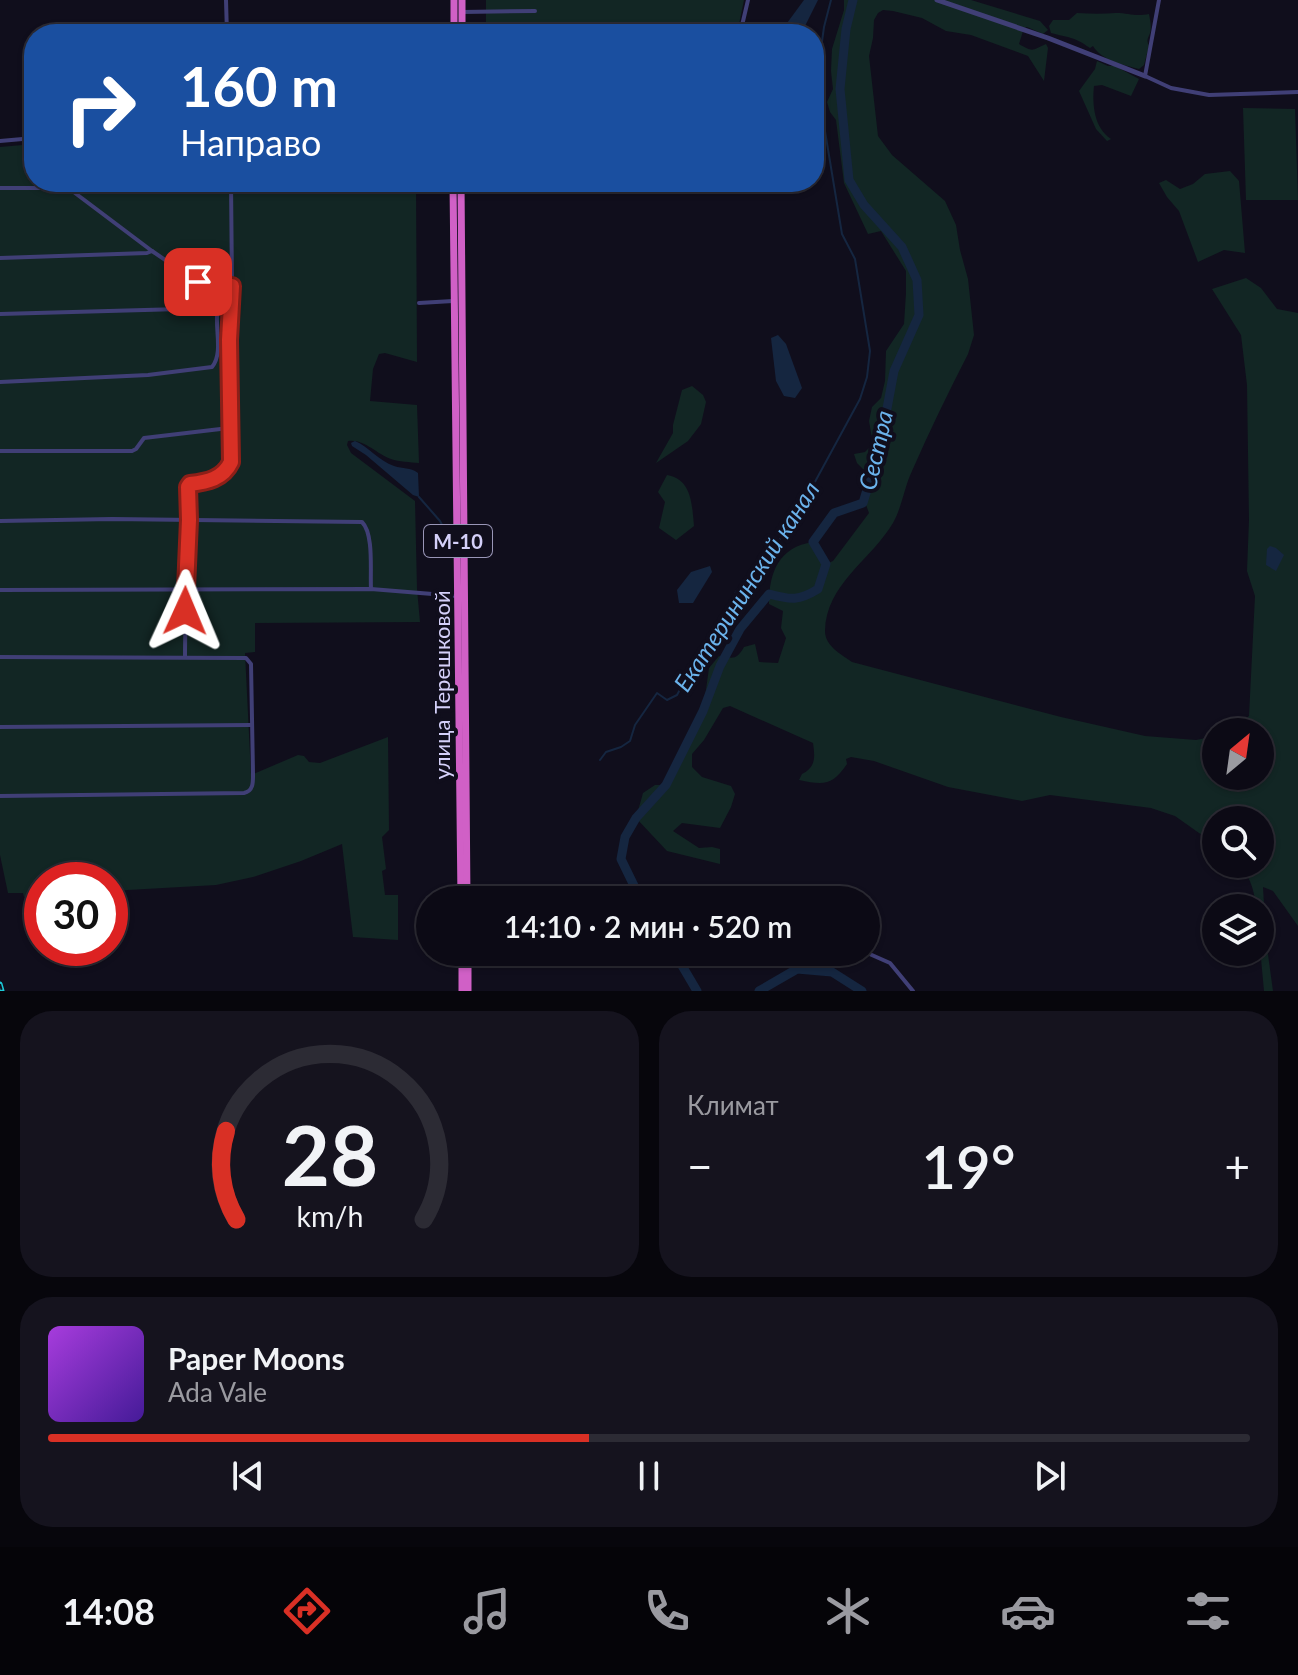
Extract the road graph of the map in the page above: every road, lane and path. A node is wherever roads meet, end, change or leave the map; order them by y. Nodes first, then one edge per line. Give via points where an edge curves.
1 (226, 0) edge
2 (454, 0) edge
3 (462, 0) edge
4 (748, 0) edge
5 (937, 0) edge
6 (1159, 0) edge
7 (535, 11) dead end
8 (462, 12) junction
9 (227, 24) edge
10 (454, 24) edge
11 (462, 24) edge
12 (742, 24) edge
13 (1145, 76) junction
14 (1298, 92) edge
15 (24, 139) edge
16 (0, 141) edge
17 (0, 188) edge
18 (24, 188) edge
19 (74, 192) edge
20 (231, 192) edge
21 (453, 192) edge
22 (461, 192) edge
23 (152, 251) junction
24 (0, 258) edge
25 (232, 286) junction
26 (221, 298) junction
27 (456, 301) junction
28 (419, 303) dead end
29 (217, 308) junction
30 (0, 314) edge
31 (0, 382) edge
32 (229, 428) junction
33 (0, 451) edge
34 (189, 520) junction
35 (0, 521) edge
36 (185, 589) junction
37 (371, 589) junction
38 (0, 590) edge
39 (459, 596) junction
40 (0, 657) edge
41 (185, 657) junction
42 (251, 725) junction
43 (0, 727) edge
44 (0, 796) edge
45 (461, 886) edge
46 (467, 886) edge
47 (880, 959) edge
48 (464, 966) edge
49 (466, 966) edge
50 (462, 991) edge
51 (468, 991) edge
52 (913, 991) edge

1 - 9 street
2 - 10 highway
3 - 8 highway
4 - 12 street
5 - 13 street
6 - 13 street
7 - 8 street
8 - 11 highway
13 - 14 street via 1171,88 1209,95
15 - 16 street
17 - 18 street
19 - 23 street
20 - 25 street
21 - 27 highway, улица Терешковой / М-10
22 - 46 highway, улица Терешковой / М-10
23 - 24 street
23 - 26 street
25 - 26 street
25 - 32 street
26 - 29 street
27 - 28 street
27 - 39 highway, улица Терешковой / М-10
29 - 30 street
29 - 31 street via 217,359 212,367
32 - 33 street via 144,438 132,451
32 - 34 street via 228,469 211,481 190,484
34 - 35 street
34 - 36 street
34 - 37 street via 362,522 369,535
36 - 37 street
36 - 38 street
36 - 41 street
37 - 39 street
39 - 45 highway, улица Терешковой / М-10
40 - 41 street
41 - 42 street via 249,660
42 - 43 street
42 - 44 street via 253,773 248,792
47 - 52 street
48 - 50 highway
49 - 51 highway

